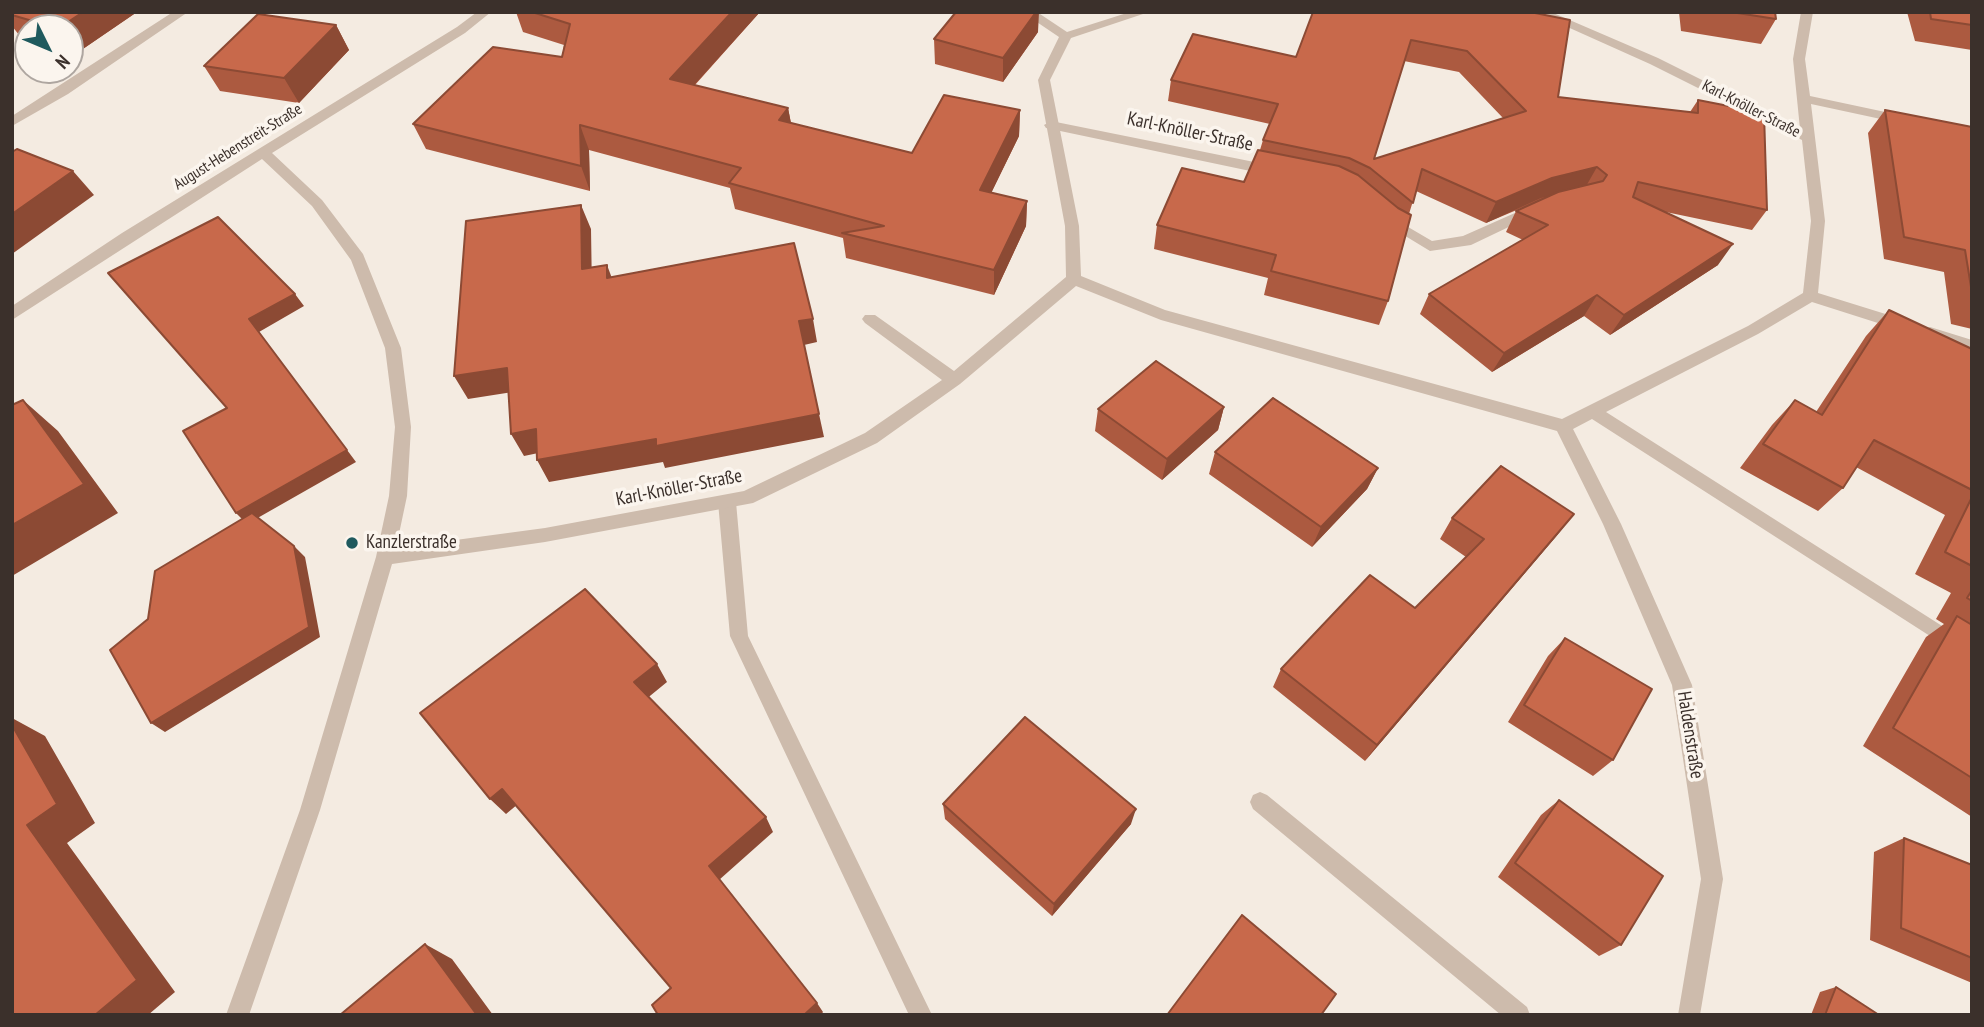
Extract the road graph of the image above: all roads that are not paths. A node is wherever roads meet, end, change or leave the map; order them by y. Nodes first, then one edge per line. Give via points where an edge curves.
1 (182, 12) edge
2 (485, 12) edge
3 (1028, 12) edge
4 (1143, 12) edge
5 (1540, 12) edge
6 (1807, 12) edge
7 (1066, 36) junction
8 (1805, 99) junction
9 (12, 122) edge
10 (1920, 124) edge
11 (1051, 125) junction
12 (1808, 138) junction
13 (263, 152) junction
14 (1295, 175) edge
15 (1542, 206) edge
16 (1375, 211) edge
17 (1074, 279) junction
18 (1810, 296) junction
19 (12, 314) edge
20 (870, 319) dead end
21 (1972, 346) edge
22 (954, 380) junction
23 (1591, 410) junction
24 (1563, 426) junction
25 (727, 502) junction
26 (385, 557) junction
27 (1972, 655) edge
28 (1260, 802) dead end
29 (237, 1015) edge
30 (921, 1015) edge
31 (1518, 1015) edge
32 (1689, 1015) edge

1 - 9 street
2 - 13 street, August-Hebenstreit-Straße
3 - 7 street
4 - 7 street
5 - 12 street, Karl-Knöller-Straße via 1654,61
6 - 8 street via 1799,59
7 - 11 street via 1044,80
8 - 10 street
8 - 12 street
11 - 14 street, Karl-Knöller-Straße
11 - 17 street via 1072,226
12 - 18 street via 1818,221
13 - 19 street, August-Hebenstreit-Straße
13 - 26 street via 317,203 358,258 393,348 403,427 398,496
15 - 16 street via 1466,241 1430,246
17 - 22 street, Karl-Knöller-Straße
17 - 24 street via 1161,314
18 - 21 street
18 - 23 street via 1753,330
20 - 22 street
22 - 25 street, Karl-Knöller-Straße via 871,438 747,498
23 - 24 street
23 - 27 street
24 - 32 street, Haldenstraße via 1612,524 1682,685 1712,879
25 - 26 street, Karl-Knöller-Straße via 545,535
25 - 30 street via 739,636
26 - 29 street via 310,810
28 - 31 street

